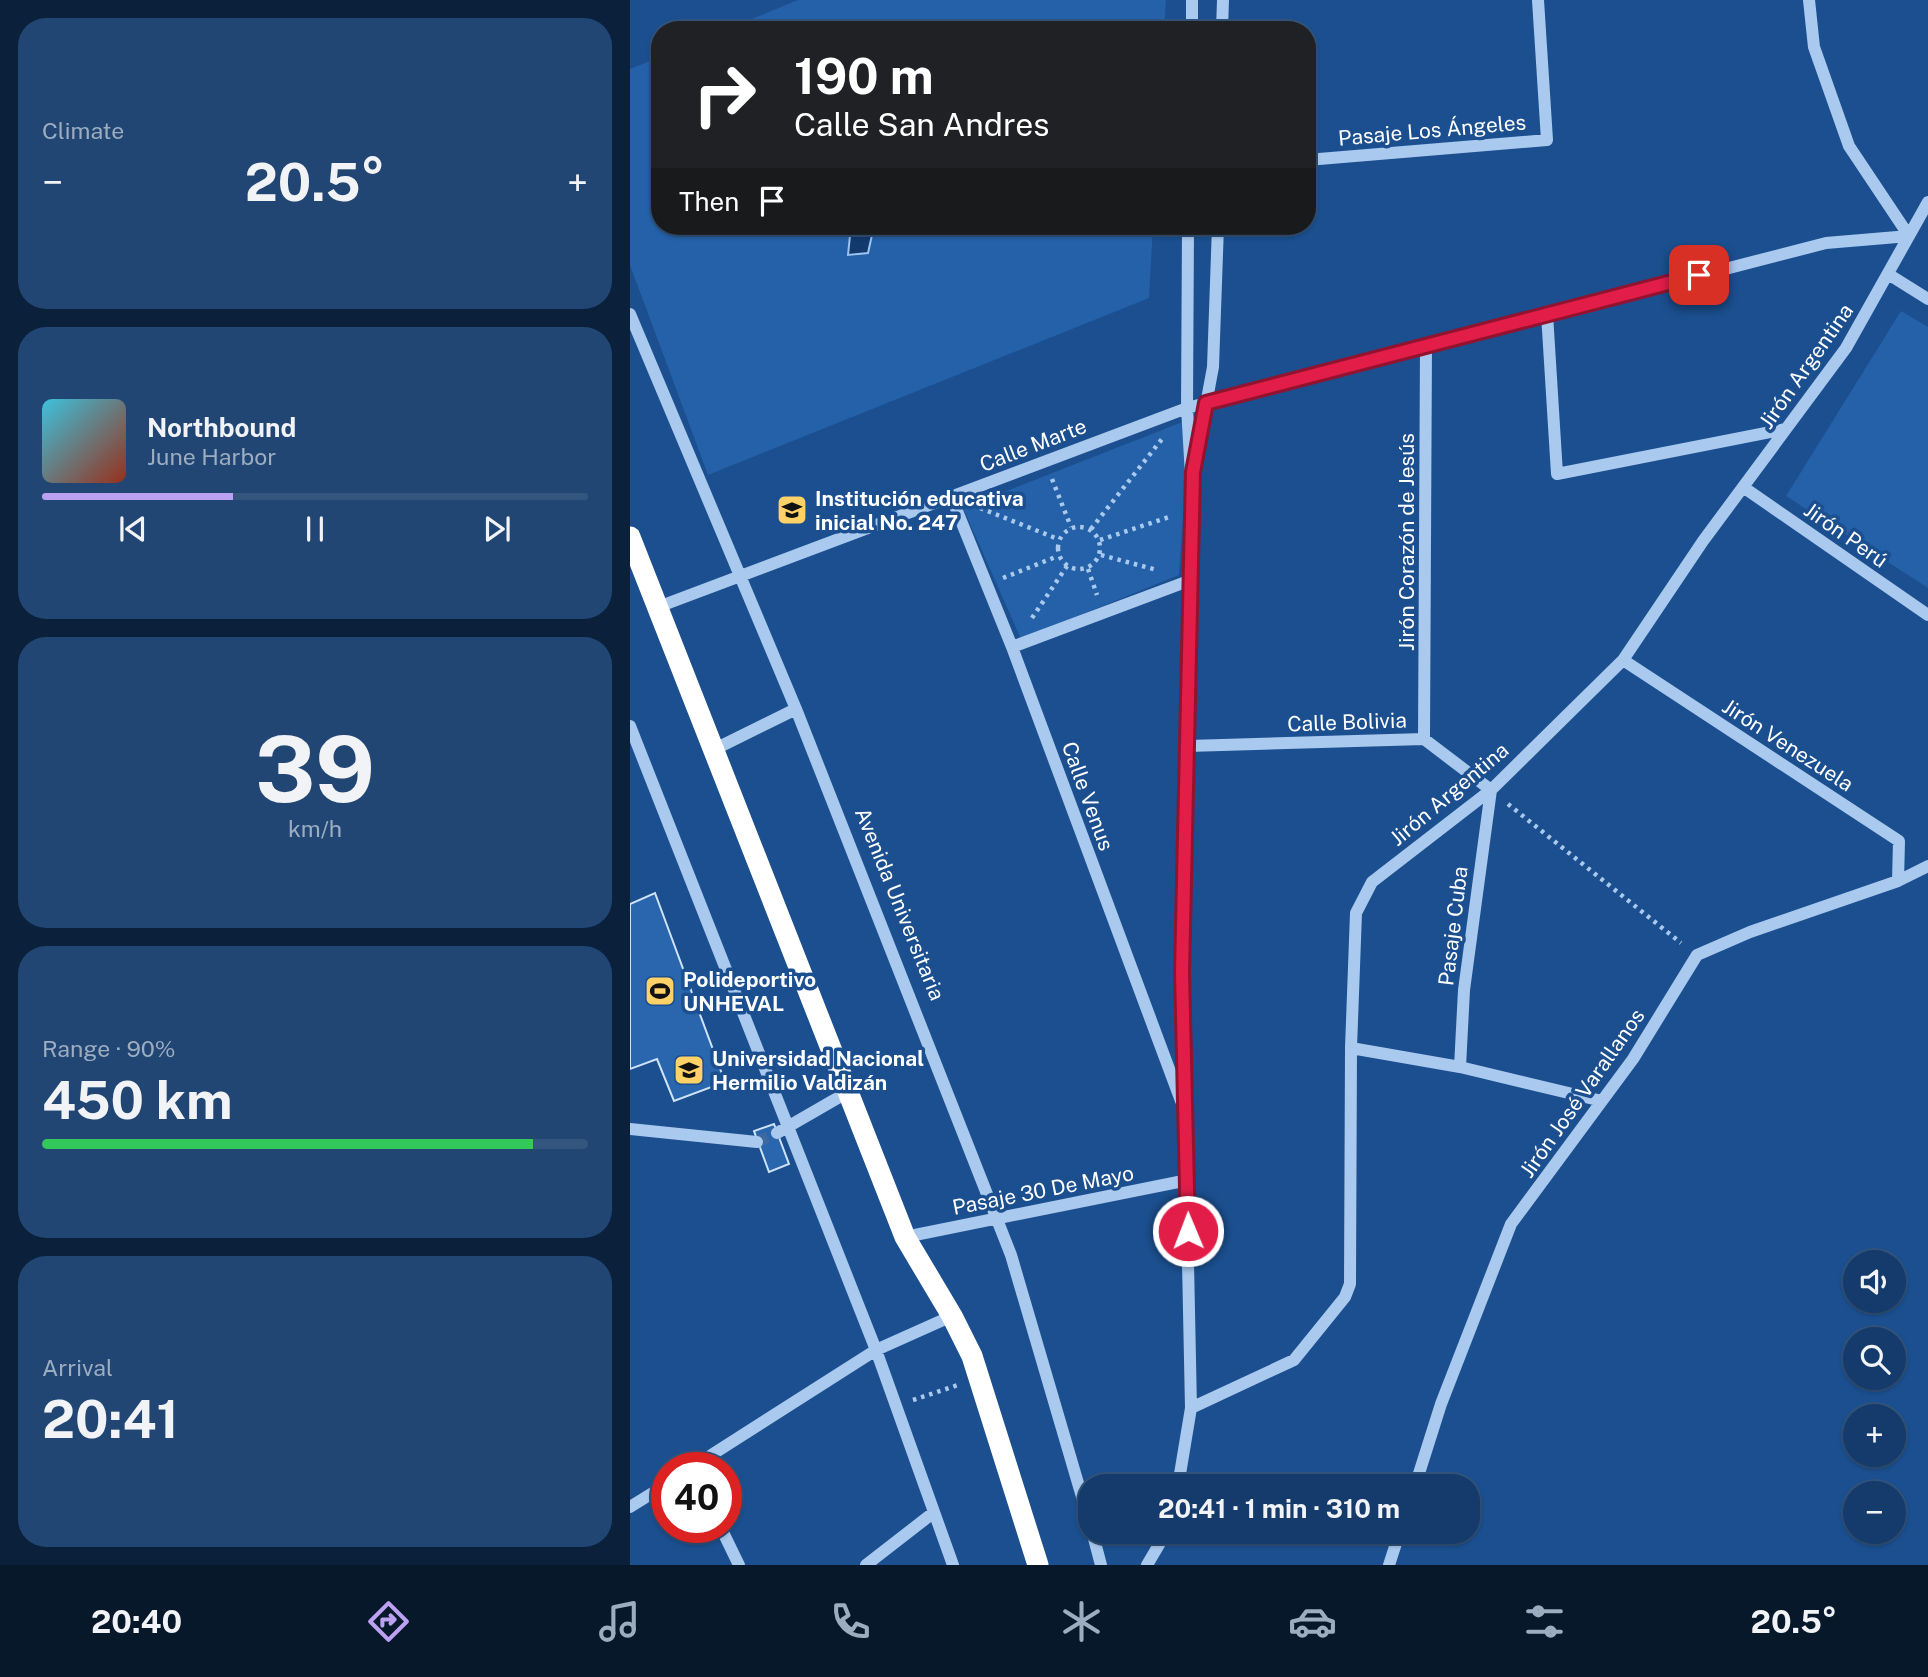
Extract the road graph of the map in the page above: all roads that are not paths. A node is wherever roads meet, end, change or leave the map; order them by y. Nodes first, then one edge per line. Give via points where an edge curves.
1 (1192, 0) edge
2 (1223, 0) edge
3 (1538, 0) edge
4 (1810, 0) edge
5 (1192, 21) edge
6 (1222, 21) edge
7 (1316, 159) edge
8 (1928, 202) edge
9 (1188, 235) edge
10 (1217, 235) edge
11 (1909, 236) junction
12 (1888, 274) junction
13 (1928, 299) edge
14 (630, 314) edge
15 (1547, 314) junction
16 (1426, 345) junction
17 (1206, 403) junction
18 (1187, 408) junction
19 (1786, 429) junction
20 (1193, 472) junction
21 (1743, 487) junction
22 (951, 496) junction
23 (630, 537) edge
24 (740, 576) junction
25 (1191, 580) junction
26 (658, 607) junction
27 (1928, 615) edge
28 (1012, 648) junction
29 (1623, 660) junction
30 (796, 709) junction
31 (630, 726) edge
32 (1424, 739) junction
33 (1188, 746) junction
34 (715, 749) junction
35 (1491, 790) junction
36 (1928, 866) edge
37 (1898, 881) junction
38 (1351, 1048) junction
39 (1460, 1067) junction
40 (848, 1092) junction
41 (1602, 1101) junction
42 (1185, 1111) junction
43 (630, 1129) edge
44 (783, 1130) junction
45 (757, 1142) tunnel mouth
46 (1188, 1180) junction
47 (995, 1219) junction
48 (905, 1237) junction
49 (953, 1316) junction
50 (876, 1350) junction
51 (1191, 1408) junction
52 (716, 1452) edge
53 (1180, 1474) edge
54 (1419, 1474) edge
55 (1078, 1483) edge
56 (651, 1494) edge
57 (630, 1507) edge
58 (933, 1513) junction
59 (728, 1543) edge
60 (1095, 1544) edge
61 (1159, 1544) edge
62 (1396, 1544) edge
63 (739, 1565) edge
64 (866, 1565) edge
65 (953, 1565) edge
66 (1038, 1565) edge
67 (1101, 1565) edge
68 (1147, 1565) edge
69 (1389, 1565) edge

1 - 5 street
2 - 6 street
3 - 7 street, Pasaje Los Ángeles via 1547,140
4 - 11 street via 1814,47 1849,146
8 - 11 street, Jirón Argentina
9 - 18 street
10 - 17 street via 1213,367
11 - 12 street, Jirón Argentina
11 - 15 street, Calle Marte via 1826,243
12 - 13 street
12 - 19 street, Jirón Argentina via 1846,348
14 - 24 street, Avenida Universitaria
15 - 16 street, Calle Marte
15 - 19 street via 1557,474
16 - 17 street, Calle Marte
16 - 32 street, Jirón Corazón de Jesús
17 - 18 street, Calle Marte
17 - 20 street
18 - 20 street
18 - 22 street, Calle Marte
19 - 21 street, Jirón Argentina
20 - 25 street
21 - 27 street, Jirón Perú
21 - 29 street, Jirón Argentina
22 - 24 street, Calle Marte
22 - 28 street, Calle Venus
23 - 26 highway
24 - 26 street, Calle Marte
24 - 30 street, Avenida Universitaria
25 - 28 street
25 - 33 street
26 - 34 highway
28 - 42 street, Calle Venus
29 - 35 street, Jirón Argentina
29 - 37 street, Jirón Venezuela via 1899,841
30 - 34 street
30 - 47 street, Avenida Universitaria
31 - 44 street
32 - 33 street, Calle Bolivia
32 - 35 street, Calle Bolivia
33 - 42 street via 1182,972
34 - 40 highway
35 - 38 street, Jirón Argentina via 1371,882 1356,913
35 - 39 street, Pasaje Cuba via 1464,990
36 - 37 street
37 - 41 street, Jirón José Varallanos via 1697,955
38 - 39 street
38 - 51 street, Jirón Argentina via 1353,1271 1345,1297 1294,1360
39 - 41 street
40 - 44 street
40 - 48 highway
41 - 54 street, Jirón José Varallanos via 1511,1224
42 - 46 street
43 - 45 street
44 - 50 street via 827,1224
46 - 47 street, Pasaje 30 De Mayo
46 - 51 street
47 - 48 street, Pasaje 30 De Mayo
47 - 55 street, Avenida Universitaria via 1011,1255
48 - 49 highway
49 - 50 street
49 - 66 highway via 979,1379
50 - 52 street
50 - 58 street
51 - 53 street
56 - 57 street
58 - 64 street
58 - 65 street
59 - 63 street
60 - 67 street
61 - 68 street
62 - 69 street

